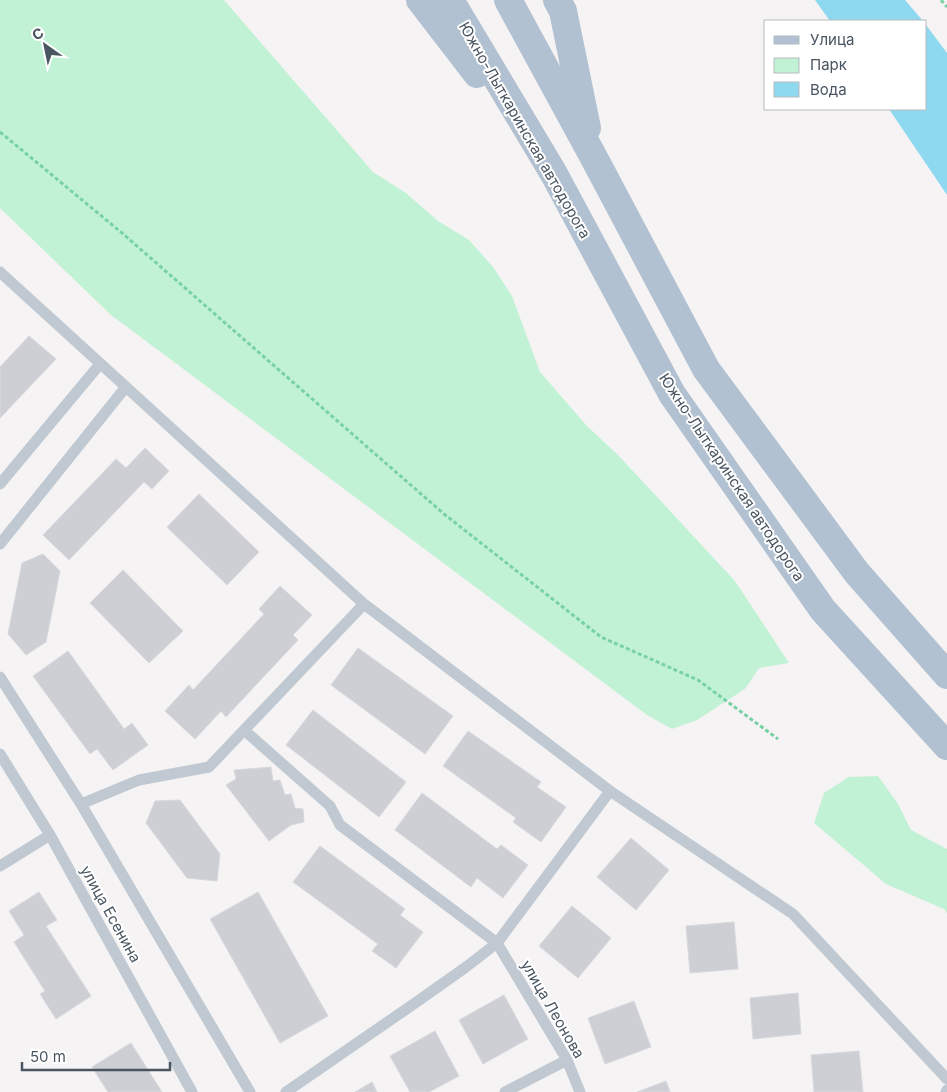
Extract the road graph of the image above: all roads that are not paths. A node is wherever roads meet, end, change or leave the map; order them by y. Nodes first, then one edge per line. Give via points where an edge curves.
1 (420, 0) edge
2 (450, 0) edge
3 (508, 0) edge
4 (557, 0) edge
5 (592, 156) junction
6 (554, 174) junction
7 (0, 272) edge
8 (100, 364) junction
9 (125, 388) junction
10 (0, 484) edge
11 (0, 544) edge
12 (364, 604) junction
13 (947, 675) edge
14 (0, 677) edge
15 (244, 730) junction
16 (946, 745) edge
17 (0, 754) edge
18 (610, 791) junction
19 (81, 804) junction
20 (50, 835) junction
21 (0, 866) edge
22 (497, 943) junction
23 (567, 1060) junction
24 (947, 1079) edge
25 (192, 1092) edge
26 (250, 1092) edge
27 (286, 1092) edge
28 (505, 1092) edge
29 (580, 1092) edge

1 - 6 main road
2 - 6 main road, Южно-Лыткаринская автодорога
3 - 5 main road
4 - 5 main road via 563,11
5 - 13 main road via 706,369 857,573
6 - 16 main road, Южно-Лыткаринская автодорога via 672,394 823,610
7 - 8 lane
8 - 9 lane
8 - 10 lane
9 - 11 lane
9 - 12 lane
12 - 15 lane
12 - 18 lane
14 - 19 lane
15 - 19 lane via 209,767 139,780
15 - 22 lane via 330,806 340,826
17 - 20 lane, улица Есенина
18 - 22 lane
18 - 24 lane via 793,914
19 - 26 lane
20 - 21 lane
20 - 25 lane, улица Есенина
22 - 23 lane, улица Леонова
22 - 27 lane
23 - 28 lane
23 - 29 lane, улица Леонова

